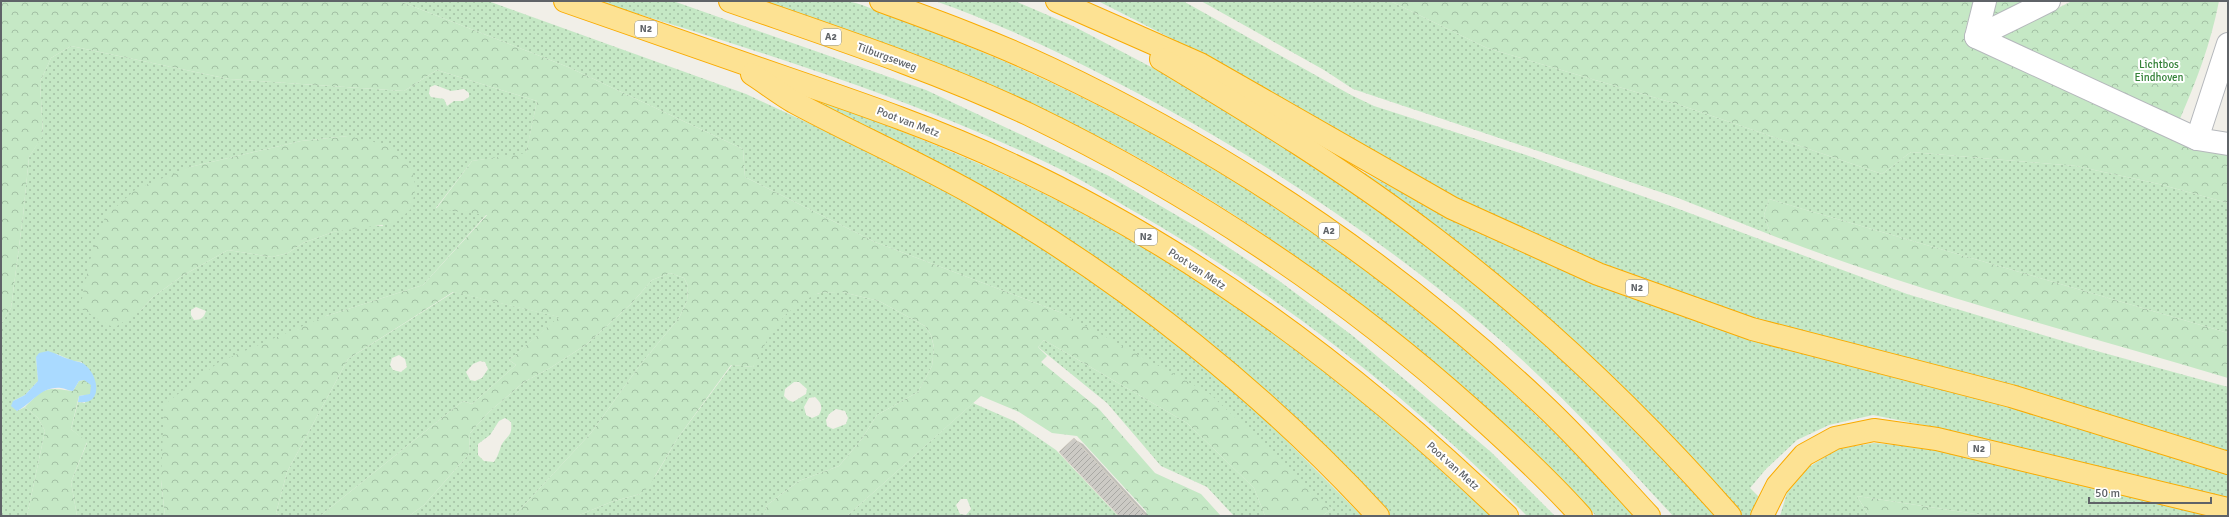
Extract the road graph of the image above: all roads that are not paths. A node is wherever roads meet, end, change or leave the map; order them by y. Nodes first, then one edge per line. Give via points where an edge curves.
1 (565, 1) edge
2 (730, 1) edge
3 (881, 1) edge
4 (1057, 1) edge
5 (1985, 1) edge
6 (2049, 1) edge
7 (1085, 14) junction
8 (1976, 37) junction
9 (2228, 44) edge
10 (726, 57) junction
11 (2197, 139) junction
12 (2228, 144) edge
13 (2228, 463) edge
14 (2228, 509) edge
15 (1378, 516) edge
16 (1507, 516) edge
17 (1581, 516) edge
18 (1649, 516) edge
19 (1730, 516) edge
20 (1762, 516) edge

1 - 10 highway, N2
2 - 17 highway, Tilburgseweg / A2 via 931,73 1026,114 1119,161 1212,214 1366,321 1439,380 1505,439
3 - 18 highway, A2 via 952,26 1051,69 1146,118 1244,175 1361,253 1471,340 1524,387 1606,468
4 - 7 highway, N2
5 - 8 street
6 - 8 street
7 - 13 highway, N2 via 1200,64 1452,208 1598,274 1752,329 2011,396
7 - 19 highway, N2 via 1276,129 1354,180 1435,239 1579,361
8 - 11 street
9 - 11 street
10 - 15 highway, N2 via 793,101 984,200 1058,246 1146,308 1216,362 1350,485
10 - 16 highway, Poot van Metz / N2 via 910,122 1010,164 1102,211 1155,242 1195,266 1335,366 1438,451
11 - 12 street
14 - 20 highway, N2 via 1937,439 1874,430 1835,438 1804,455 1777,486

